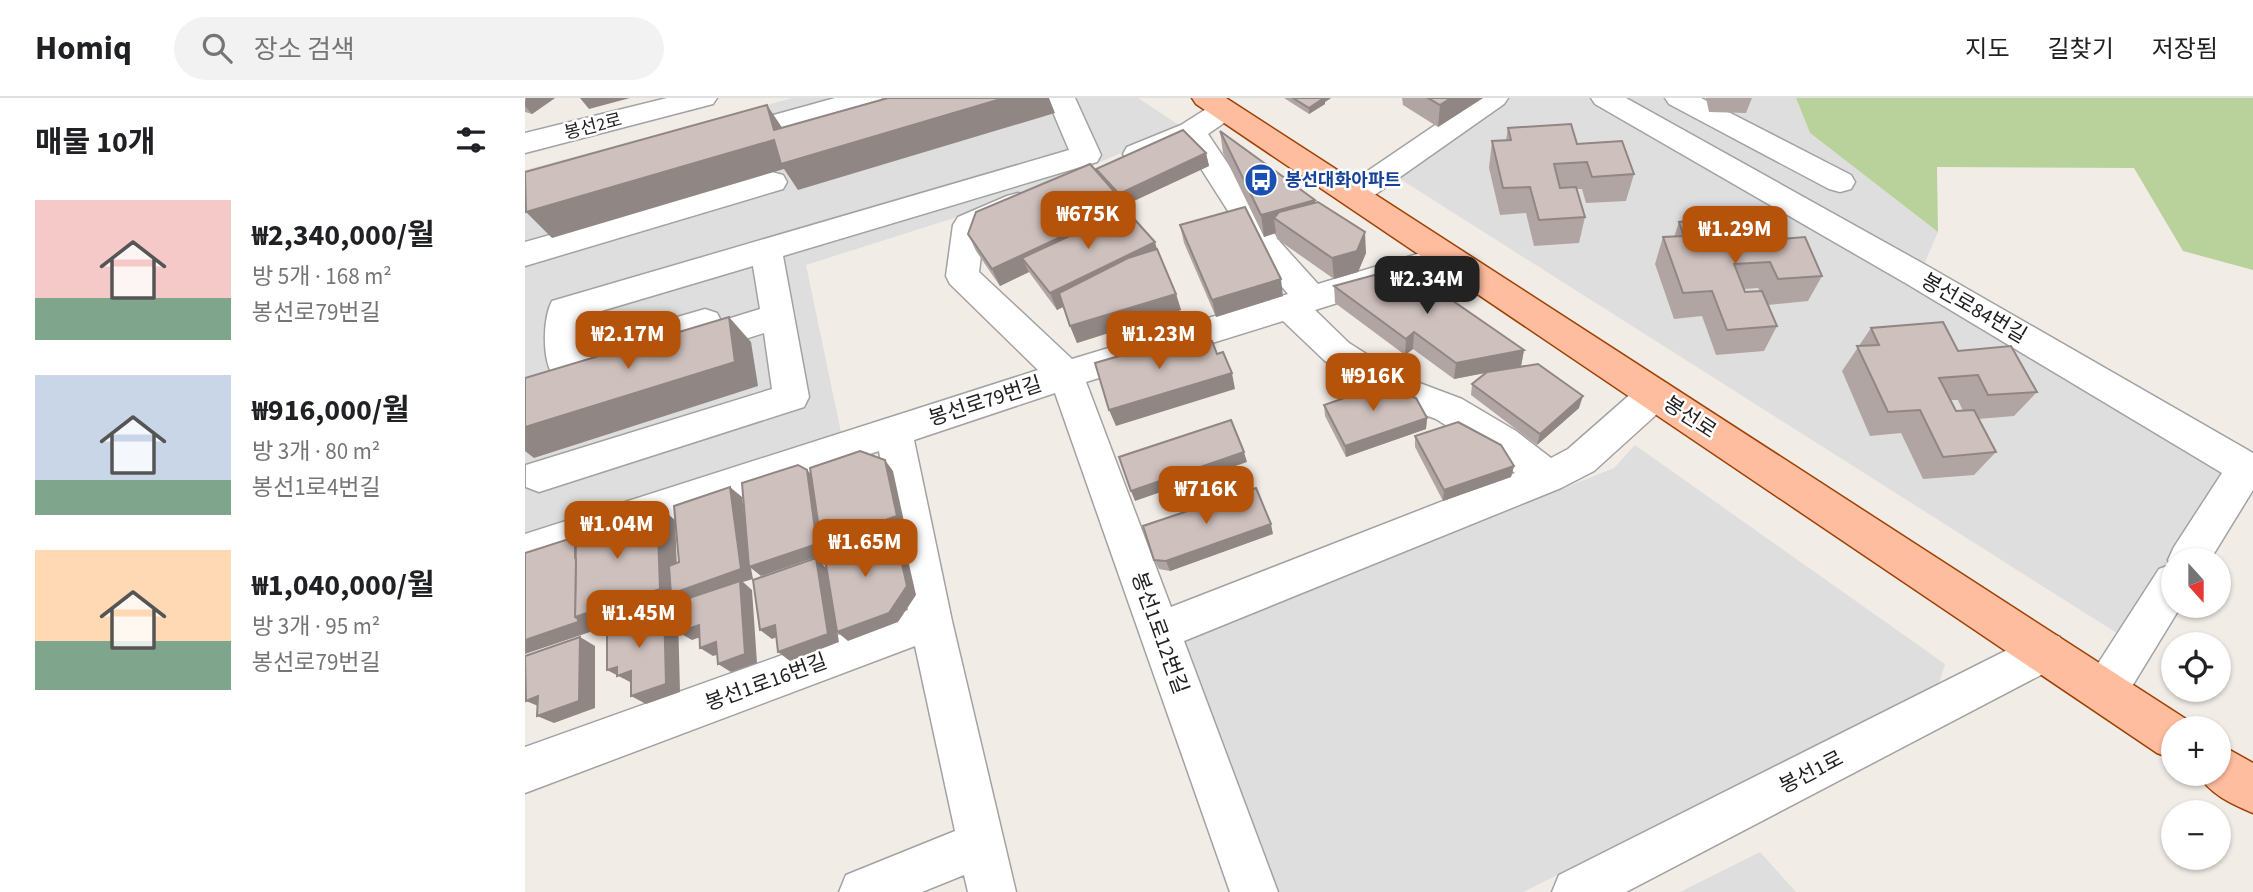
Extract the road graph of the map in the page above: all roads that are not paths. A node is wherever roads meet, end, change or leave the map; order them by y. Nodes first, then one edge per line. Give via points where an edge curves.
1 (703, 98) edge
2 (868, 98) edge
3 (1062, 98) edge
4 (1494, 98) edge
5 (1605, 98) edge
6 (1679, 98) edge
7 (1215, 104) edge
8 (1191, 132) junction
9 (525, 143) edge
10 (697, 145) edge
11 (772, 181) dead end
12 (1840, 181) dead end
13 (1355, 194) junction
14 (767, 250) junction
15 (525, 254) edge
16 (1447, 257) junction
17 (1301, 302) junction
18 (778, 316) junction
19 (1066, 374) junction
20 (1655, 394) junction
21 (894, 430) junction
22 (539, 476) dead end
23 (1548, 477) junction
24 (2196, 548) edge
25 (525, 552) edge
26 (2161, 601) edge
27 (931, 621) junction
28 (1159, 631) junction
29 (2045, 651) junction
30 (2105, 691) junction
31 (2161, 729) edge
32 (525, 770) edge
33 (2231, 775) edge
34 (2253, 790) edge
35 (981, 844) junction
36 (863, 892) edge
37 (992, 892) edge
38 (1254, 892) edge
39 (1576, 892) edge

1 - 9 street, 봉선2로
2 - 10 street
3 - 14 street via 1086,155
4 - 13 street
5 - 24 street, 봉선로84번길 via 2246,468
6 - 12 street
7 - 8 street
7 - 13 main road, 봉선로
8 - 17 street via 1215,162
8 - 19 street via 969,225 962,276
11 - 15 street
13 - 16 main road, 봉선로
14 - 18 street
14 - 18 street via 563,310 564,364 705,322 707,338
16 - 17 street, 봉선로79번길
16 - 20 main road, 봉선로
17 - 19 street, 봉선로79번길
17 - 23 street via 1337,352 1388,386 1448,409 1503,442
18 - 22 street via 791,397
19 - 21 street, 봉선로79번길
19 - 28 street, 봉선1로12번길
20 - 23 street via 1581,460
20 - 29 main road, 봉선로
21 - 25 street, 봉선로79번길
21 - 27 street
23 - 28 street
26 - 30 street
27 - 32 street, 봉선1로16번길
27 - 35 street
28 - 38 street, 봉선1로12번길
29 - 30 main road, 봉선로
29 - 39 street, 봉선1로
30 - 31 main road, 봉선로
33 - 34 main road
35 - 36 street
35 - 37 street

